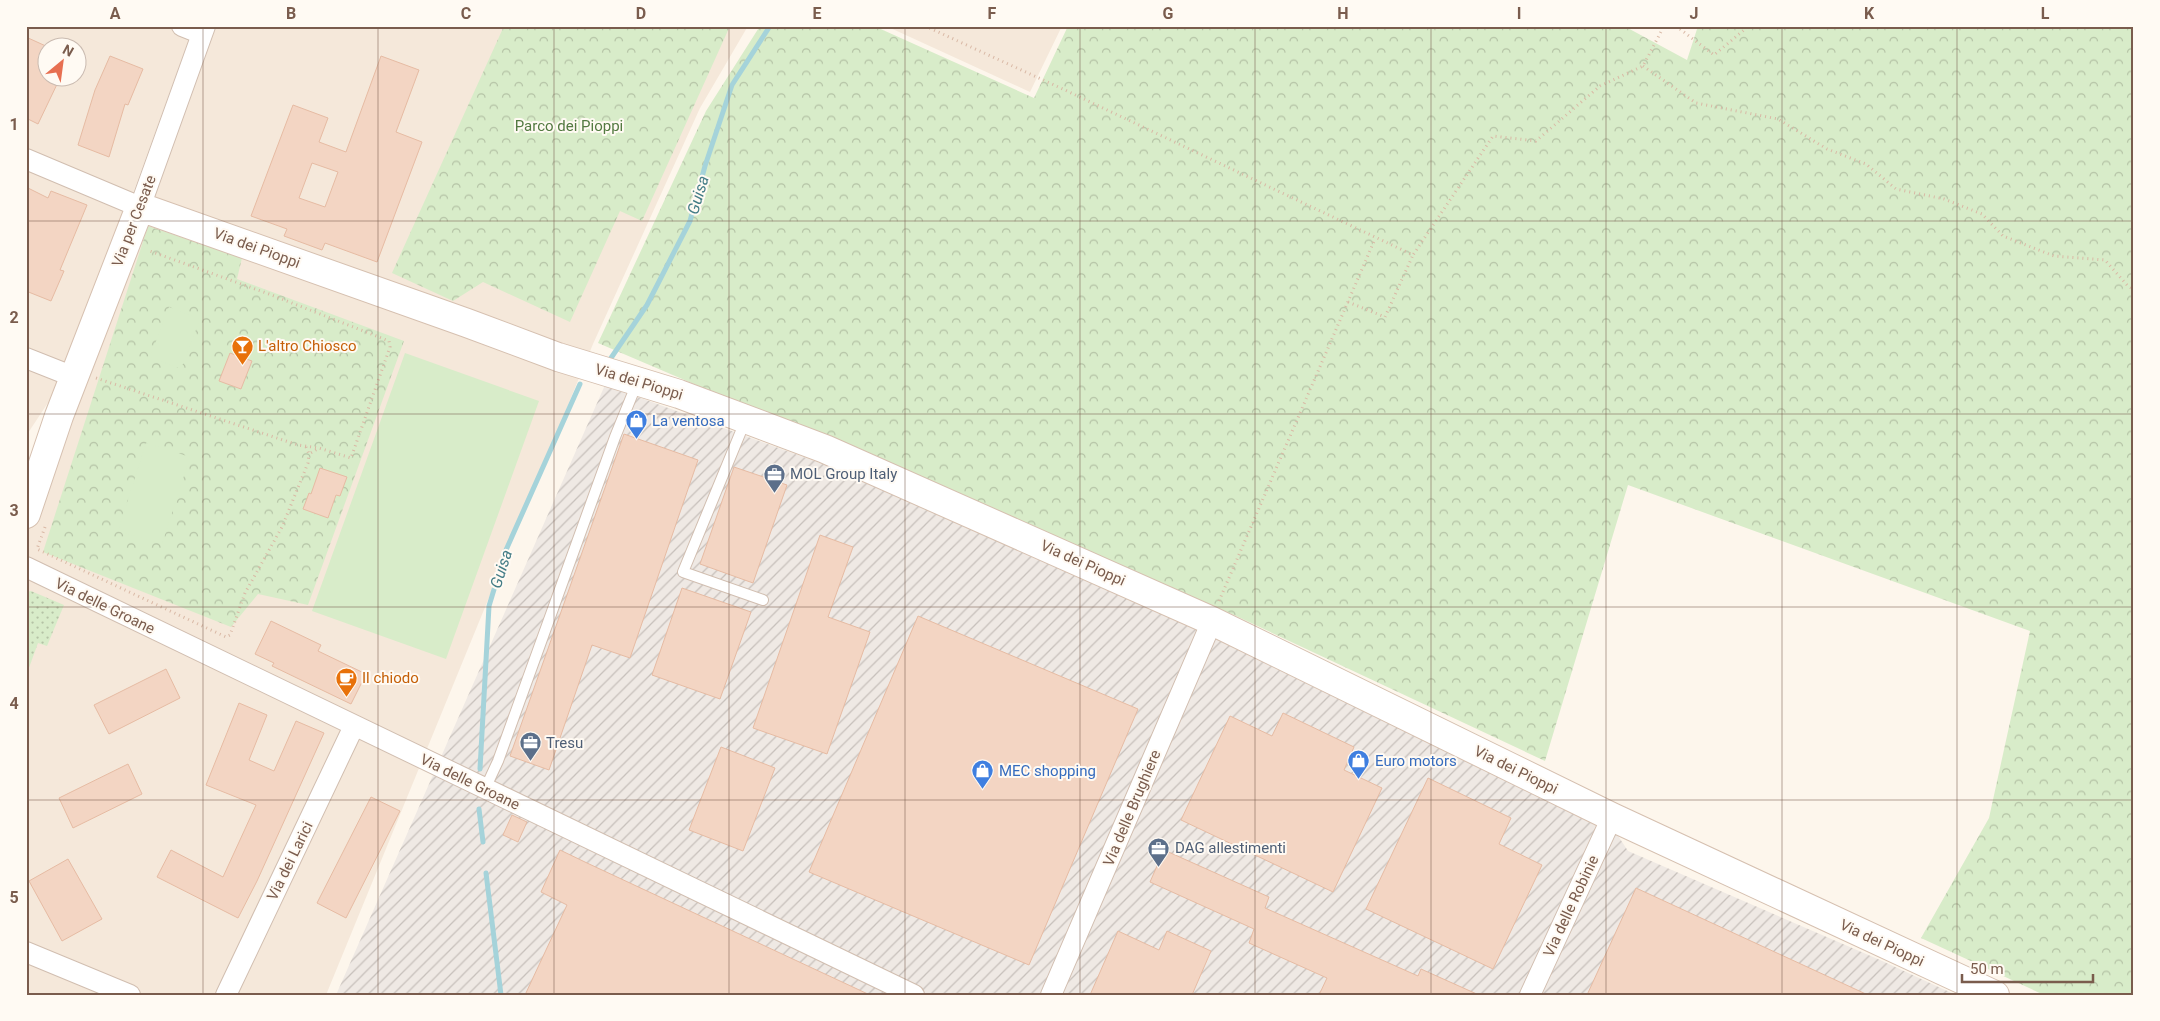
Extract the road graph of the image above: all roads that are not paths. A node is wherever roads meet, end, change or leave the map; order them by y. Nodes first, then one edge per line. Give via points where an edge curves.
1 (182, 26) edge
2 (204, 30) edge
3 (26, 159) edge
4 (140, 207) junction
5 (26, 358) edge
6 (86, 375) junction
7 (638, 382) junction
8 (59, 416) junction
9 (746, 418) junction
10 (26, 455) edge
11 (37, 517) edge
12 (26, 567) edge
13 (763, 600) dead end
14 (1212, 621) junction
15 (354, 726) junction
16 (485, 789) junction
17 (1612, 817) junction
18 (26, 952) edge
19 (130, 995) edge
20 (226, 995) edge
21 (914, 995) edge
22 (1051, 995) edge
23 (1530, 995) edge
24 (1995, 995) edge

1 - 2 street
2 - 4 street, Via per Cesate
3 - 4 street
4 - 6 street, Via per Cesate
4 - 7 street, Via dei Pioppi via 558,358
5 - 6 street
6 - 8 street, Via per Cesate
7 - 9 street, Via dei Pioppi
7 - 16 lane
8 - 10 street, Via per Cesate
8 - 11 street, Via per Cesate
9 - 13 lane via 684,572
9 - 14 street, Via dei Pioppi via 825,449
12 - 15 street, Via delle Groane
14 - 17 street, Via dei Pioppi
14 - 22 street, Via delle Brughiere
15 - 16 street, Via delle Groane
15 - 20 street, Via dei Larici
16 - 21 street, Via delle Groane
17 - 23 street, Via delle Robinie
17 - 24 street, Via dei Pioppi
18 - 19 street

